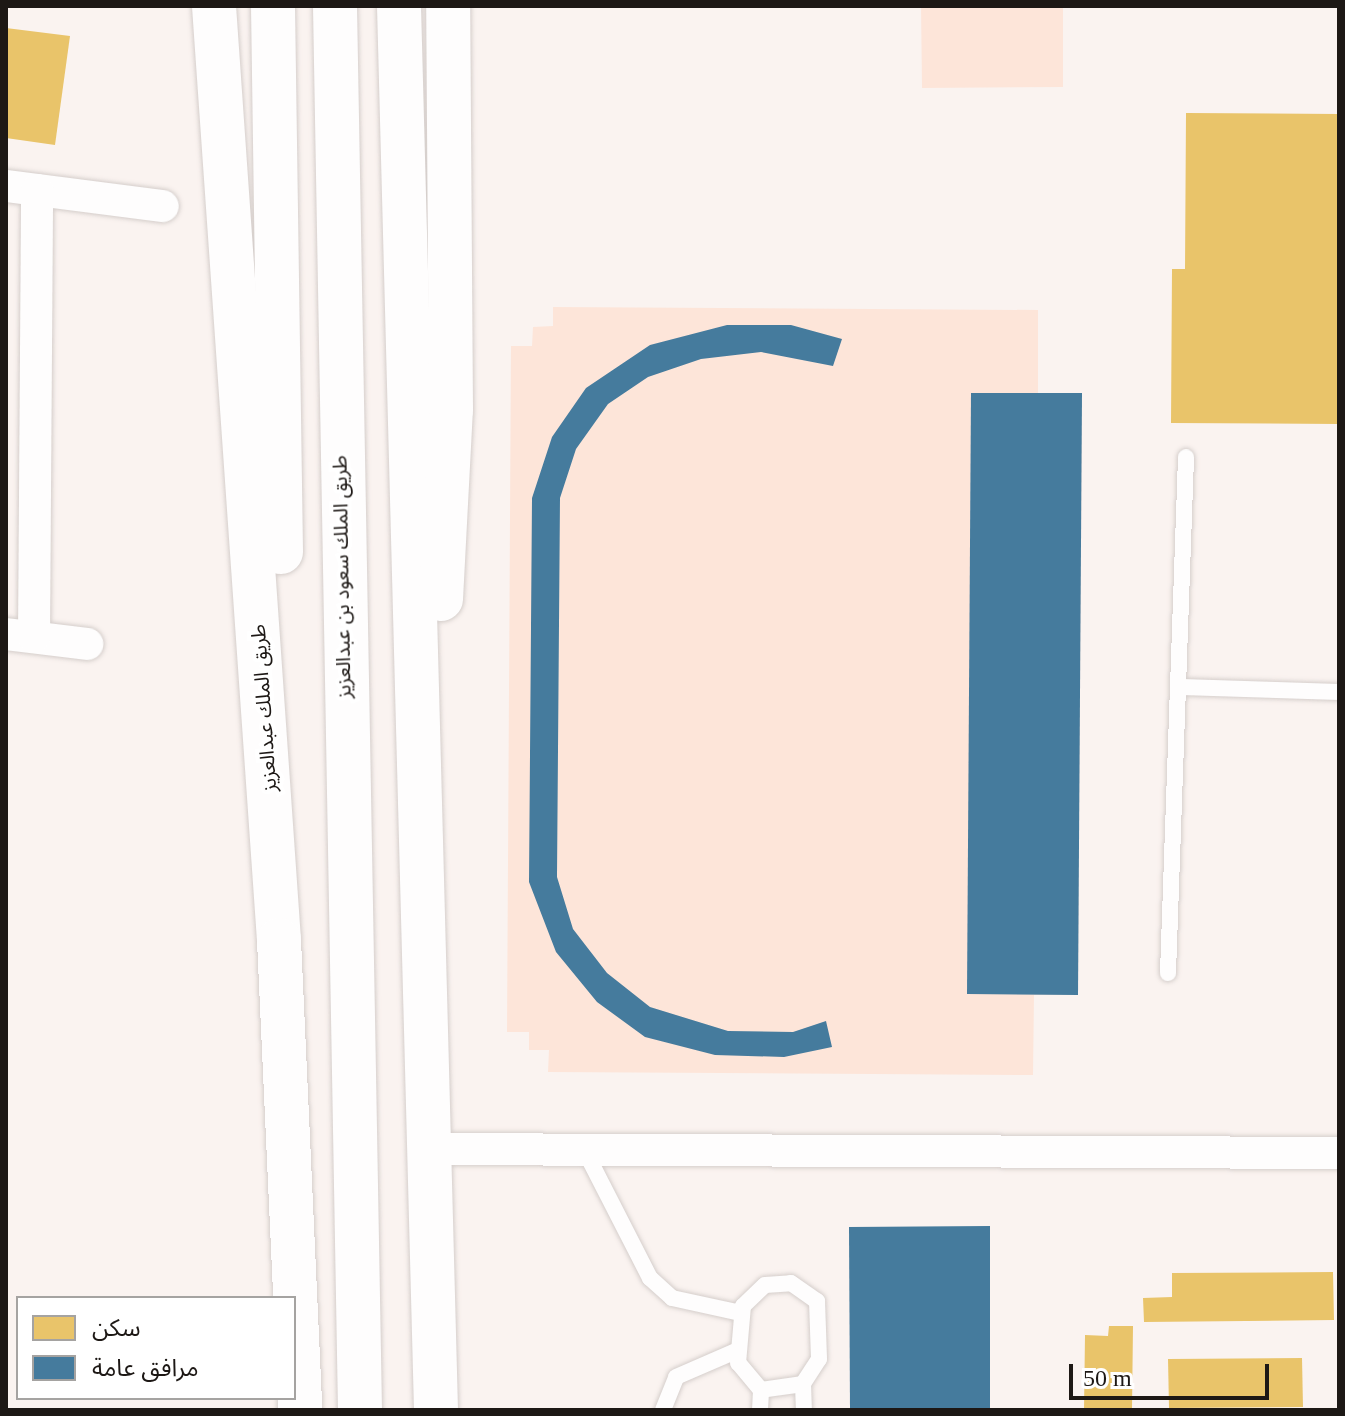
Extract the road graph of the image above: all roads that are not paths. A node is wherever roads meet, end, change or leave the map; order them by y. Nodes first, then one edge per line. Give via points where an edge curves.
1 (214, 6) edge
2 (273, 6) edge
3 (335, 6) edge
4 (399, 6) edge
5 (448, 6) edge
6 (22, 188) edge
7 (163, 206) dead end
8 (21, 407) edge
9 (1186, 457) dead end
10 (20, 636) edge
11 (87, 644) dead end
12 (1182, 687) junction
13 (1339, 692) edge
14 (424, 880) junction
15 (279, 940) junction
16 (1168, 973) dead end
17 (427, 1149) junction
18 (585, 1151) junction
19 (1339, 1153) edge
20 (295, 1296) edge
21 (741, 1313) junction
22 (296, 1320) edge
23 (736, 1351) junction
24 (803, 1384) junction
25 (761, 1390) junction
26 (300, 1410) edge
27 (360, 1410) edge
28 (436, 1410) edge
29 (663, 1410) edge
30 (760, 1410) edge
31 (804, 1410) edge

1 - 15 main road, طريق الملك عبدالعزيز
2 - 15 main road
3 - 27 main road, طريق الملك سعود بن عبدالعزيز via 351,1149
4 - 14 main road
5 - 14 main road via 451,410
6 - 7 street
6 - 8 street
8 - 10 street
9 - 12 lane
10 - 11 street
12 - 13 lane
12 - 16 lane
14 - 17 main road
15 - 20 main road, طريق الملك عبدالعزيز
17 - 18 street
17 - 28 main road
18 - 19 street
18 - 21 lane via 650,1278 672,1298
21 - 23 lane
21 - 24 lane via 746,1297 765,1285 808,1289 817,1301 820,1348
22 - 26 main road, طريق الملك عبدالعزيز
23 - 25 lane via 745,1376
23 - 29 lane via 676,1377
24 - 25 lane
24 - 31 lane
25 - 30 lane

